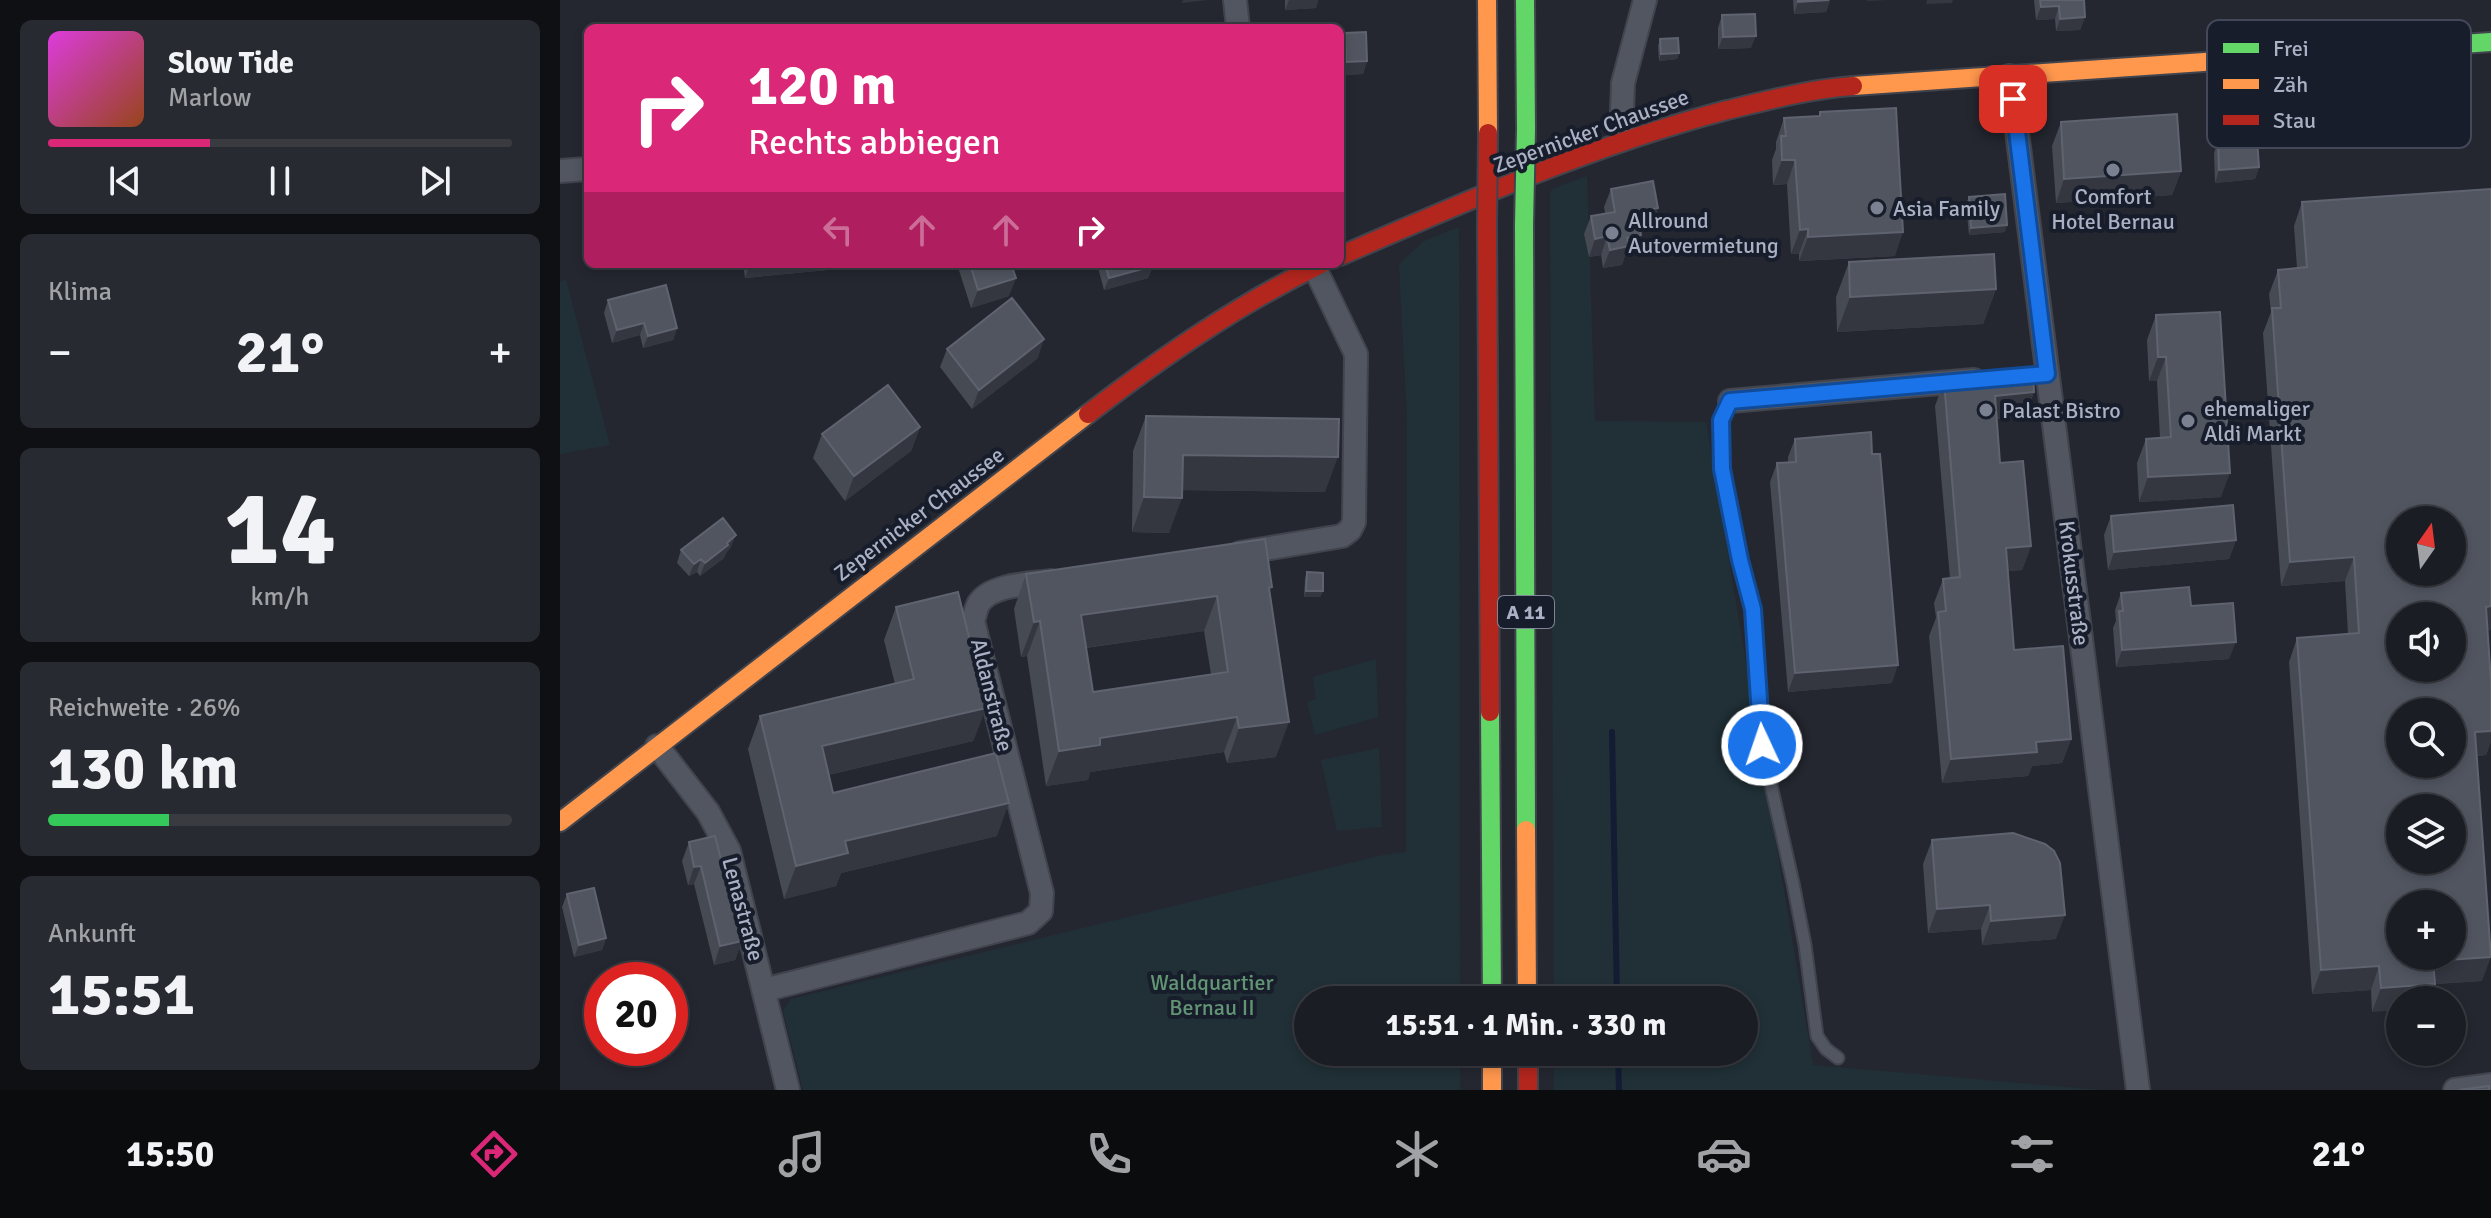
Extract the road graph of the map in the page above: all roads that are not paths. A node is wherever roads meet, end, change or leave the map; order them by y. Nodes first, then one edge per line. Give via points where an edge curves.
1 (1235, 0) edge
2 (1487, 0) edge
3 (1525, 0) edge
4 (1645, 0) edge
5 (1238, 24) edge
6 (2491, 42) edge
7 (2471, 43) edge
8 (2207, 62) edge
9 (2010, 76) junction
10 (1627, 138) junction
11 (584, 169) edge
12 (560, 171) edge
13 (1344, 254) edge
14 (1310, 268) edge
15 (1317, 268) edge
16 (2002, 377) edge
17 (1730, 401) joint
18 (1226, 555) edge
19 (1067, 578) edge
20 (657, 746) junction
21 (560, 822) edge
22 (1492, 986) edge
23 (1527, 986) edge
24 (764, 990) junction
25 (1838, 1058) dead end
26 (1492, 1066) edge
27 (1528, 1066) edge
28 (2491, 1085) edge
29 (788, 1090) edge
30 (1492, 1090) edge
31 (1528, 1090) edge
32 (2138, 1090) edge
33 (2455, 1090) edge

1 - 5 street
2 - 22 main road, A 11, bridge
3 - 23 main road, A 11, bridge
4 - 10 street via 1623,83
6 - 7 main road, Zepernicker Chaussee
8 - 9 main road, Zepernicker Chaussee
9 - 10 main road, Zepernicker Chaussee via 1815,91 1744,104
9 - 32 street, Krokusstraße via 2039,374
10 - 13 main road, Zepernicker Chaussee
11 - 12 street
14 - 20 main road, Zepernicker Chaussee via 1191,338
15 - 18 street via 1356,354 1354,522 1342,536
16 - 17 street
17 - 25 lane via 1721,420 1722,469 1753,609 1762,745 1805,945 1817,1036
19 - 24 street, Aldanstraße via 998,590 977,605 973,621 1042,893 1041,911 1028,923
20 - 21 main road, Zepernicker Chaussee
20 - 24 street, Lenastraße via 708,812 729,851
24 - 29 street, Lenastraße
26 - 30 main road
27 - 31 main road
28 - 33 street

